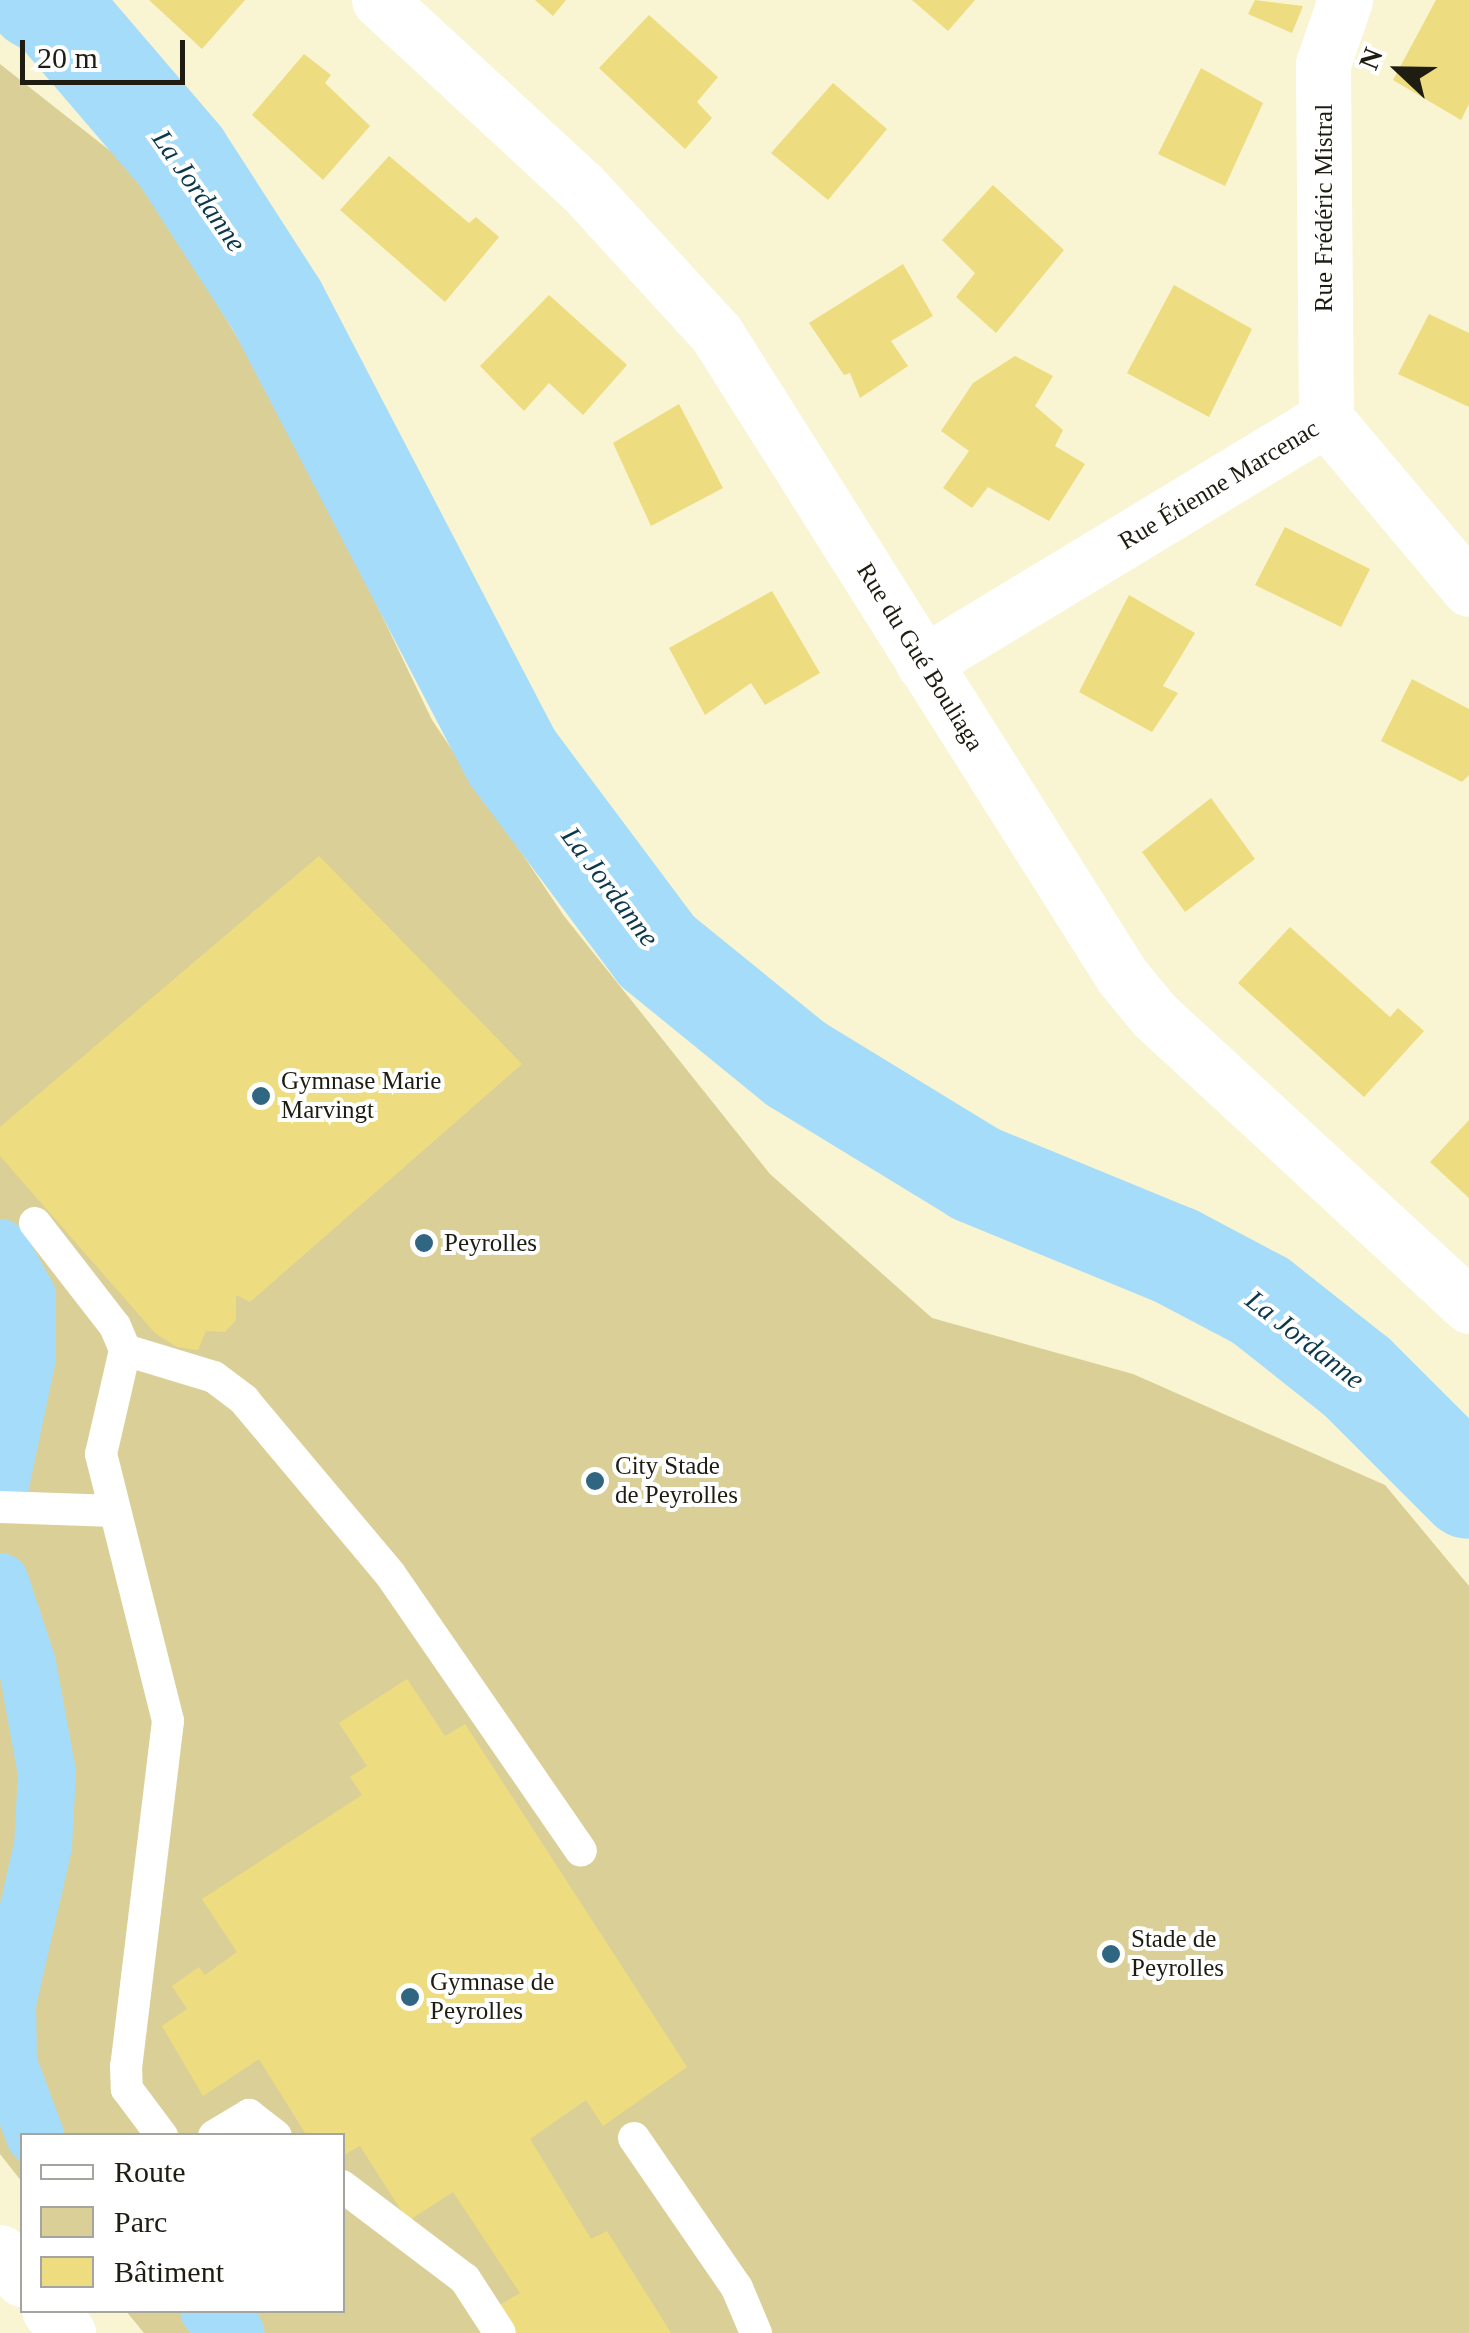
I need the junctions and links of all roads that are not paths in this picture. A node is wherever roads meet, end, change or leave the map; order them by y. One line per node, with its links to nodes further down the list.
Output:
1 (379, 0): 5 (street, Rue du Gué Bouliaga)
2 (1344, 0): 3 (street, Rue Frédéric Mistral)
3 (1326, 419): 4 (street, Rue Étienne Marcenac); 5 (street, Rue Étienne Marcenac)
4 (1469, 589)
5 (924, 663): 7 (street, Rue du Gué Bouliaga)
6 (35, 1223): 8 (lane)
7 (1469, 1306)
8 (125, 1350): 10 (lane); 11 (lane)
9 (14, 1509): 10 (lane)
10 (115, 1511): 12 (lane)
11 (581, 1851)
12 (160, 2133)
13 (219, 2133): 14 (lane)
14 (272, 2133)
15 (634, 2138): 22 (lane)
16 (345, 2188): 21 (lane)
17 (0, 2252): 18 (street)
18 (20, 2277)
19 (51, 2313): 20 (street)
20 (68, 2333)
21 (500, 2333)
22 (756, 2333)

